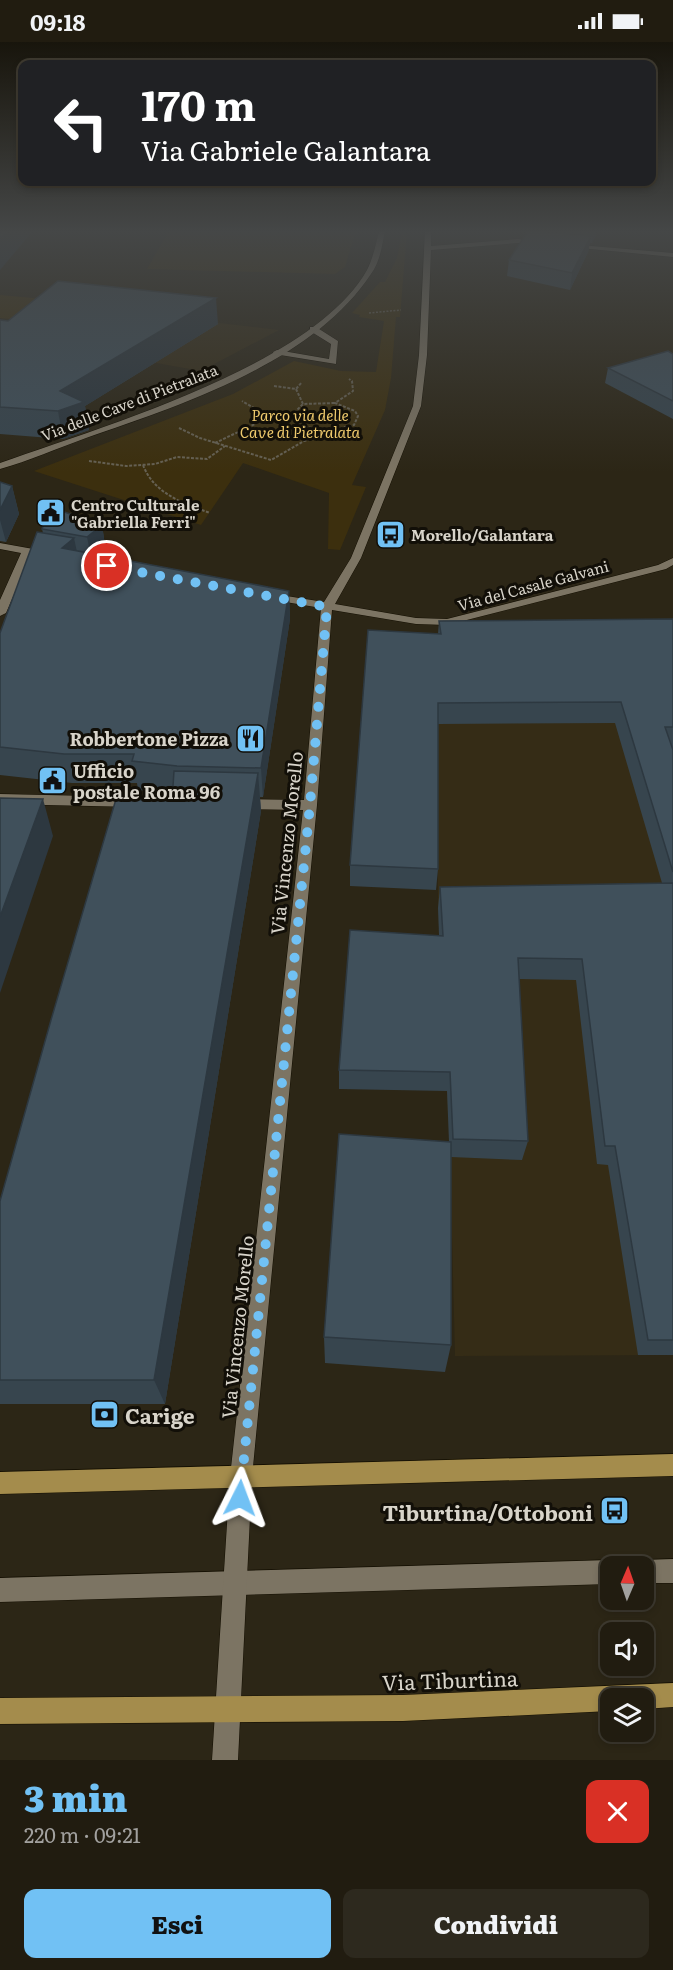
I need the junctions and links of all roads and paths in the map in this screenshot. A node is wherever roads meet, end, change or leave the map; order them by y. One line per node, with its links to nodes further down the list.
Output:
1 (334, 311): 5 (street, Via delle Cave di Pietralata)
2 (392, 311): 4 (path)
3 (424, 311): 29 (street, Via Vincenzo Morello)
4 (360, 315)
5 (313, 329): 6 (street, Via delle Cave di Pietralata); 6 (street)
6 (278, 352): 15 (street, Via delle Cave di Pietralata)
7 (344, 377): 12 (path)
8 (306, 379): 10 (path)
9 (266, 386): 10 (path)
10 (296, 389): 13 (path)
11 (241, 398): 14 (path)
12 (335, 403): 13 (path); 17 (path)
13 (303, 404): 16 (path)
14 (259, 411): 16 (path); 18 (path)
15 (146, 412): 18 (path); 19 (street, Via delle Cave di Pietralata)
16 (293, 414): 17 (path)
17 (330, 431): 20 (path)
18 (215, 443): 20 (path)
19 (52, 446): 21 (path); 22 (street, Via delle Cave di Pietralata)
20 (225, 446): 21 (path)
21 (143, 465): 23 (path)
22 (0, 466)
23 (210, 513)
24 (0, 546): 25 (street)
25 (27, 550): 26 (street); 30 (street)
26 (60, 557)
27 (673, 561): 29 (street, Via del Casale Galvani)
28 (260, 594): 29 (street, Via del Casale Galvani)
29 (327, 607): 34 (street, Via Vincenzo Morello)
30 (0, 614)
31 (0, 800): 32 (street)
32 (153, 802)
33 (223, 804): 34 (street)
34 (310, 805): 36 (street, Via Vincenzo Morello)
35 (673, 1465): 36 (main road)
36 (241, 1477): 37 (main road); 41 (street)
37 (0, 1483)
38 (673, 1571): 40 (street)
39 (600, 1572): 41 (street)
40 (654, 1572)
41 (234, 1583): 42 (street); 44 (street)
42 (0, 1590)
43 (673, 1695): 44 (main road, Via Tiburtina)
44 (228, 1709): 45 (main road, Via Tiburtina); 46 (street)
45 (0, 1711)
46 (225, 1760)

